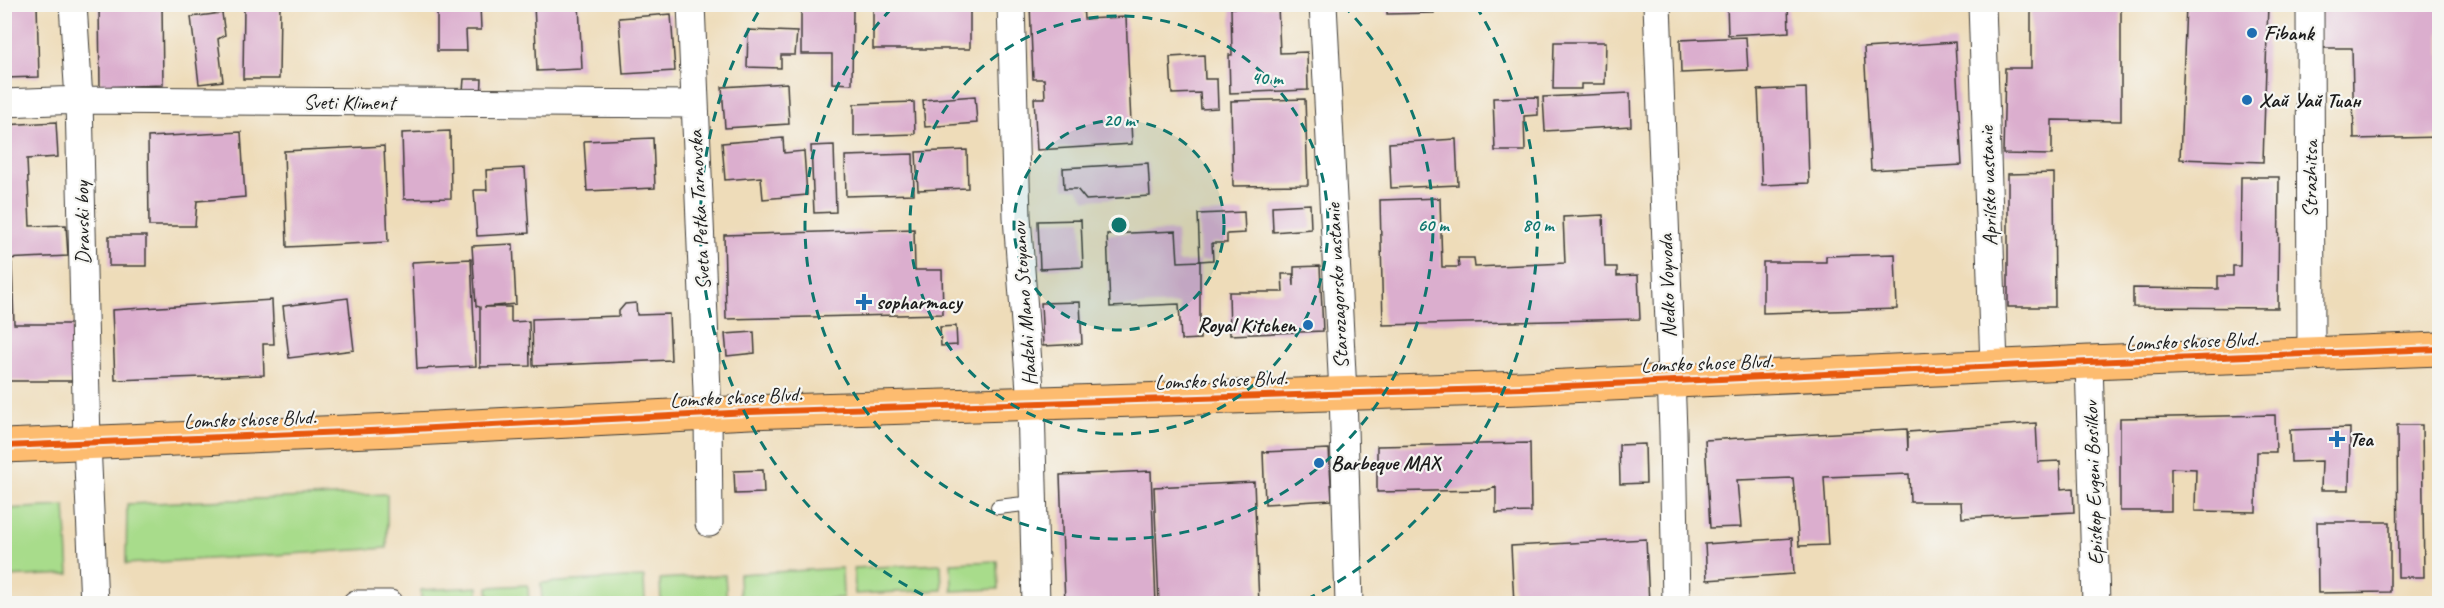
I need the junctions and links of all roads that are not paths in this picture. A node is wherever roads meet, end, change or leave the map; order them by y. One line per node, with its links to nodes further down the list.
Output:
1 (73, 4): 8 (street, Dravski boy)
2 (691, 4): 10 (street, Sveta Petka Tarnovska)
3 (1011, 4): 17 (street, Hadzhi Mano Stoyanov)
4 (1323, 4): 16 (street, Starozagorsko vastanie)
5 (1657, 4): 15 (street, Nedko Voyvoda)
6 (1982, 4): 14 (street, Aprilsko vastanie)
7 (2310, 4): 12 (street, Strazhitsa)
8 (79, 100): 9 (street, Sveti Kliment); 10 (street, Sveti Kliment); 19 (street, Dravski boy)
9 (4, 103)
10 (694, 104): 18 (street, Sveta Petka Tarnovska)
11 (2439, 349): 12 (main road, Lomsko shose Blvd.)
12 (2311, 353): 13 (main road, Lomsko shose Blvd.)
13 (2089, 362): 14 (main road, Lomsko shose Blvd.); 30 (street, Episkop Evgeni Bosilkov)
14 (1994, 367): 15 (main road, Lomsko shose Blvd.)
15 (1670, 381): 16 (main road, Lomsko shose Blvd.); 29 (street, Nedko Voyvoda)
16 (1343, 393): 17 (main road, Lomsko shose Blvd.); 28 (street, Starozagorsko vastanie)
17 (1030, 403): 18 (main road, Lomsko shose Blvd.); 21 (street, Hadzhi Mano Stoyanov)
18 (708, 415): 19 (main road, Lomsko shose Blvd.); 23 (street, Sveta Petka Tarnovska)
19 (87, 442): 20 (main road, Lomsko shose Blvd.); 24 (street, Dravski boy)
20 (4, 446)
21 (1033, 503): 22 (lane); 27 (street, Hadzhi Mano Stoyanov)
22 (998, 507)
23 (709, 523)
24 (94, 603)
25 (356, 603): 26 (street)
26 (390, 603)
27 (1036, 603)
28 (1348, 603)
29 (1676, 603)
30 (2096, 603)

